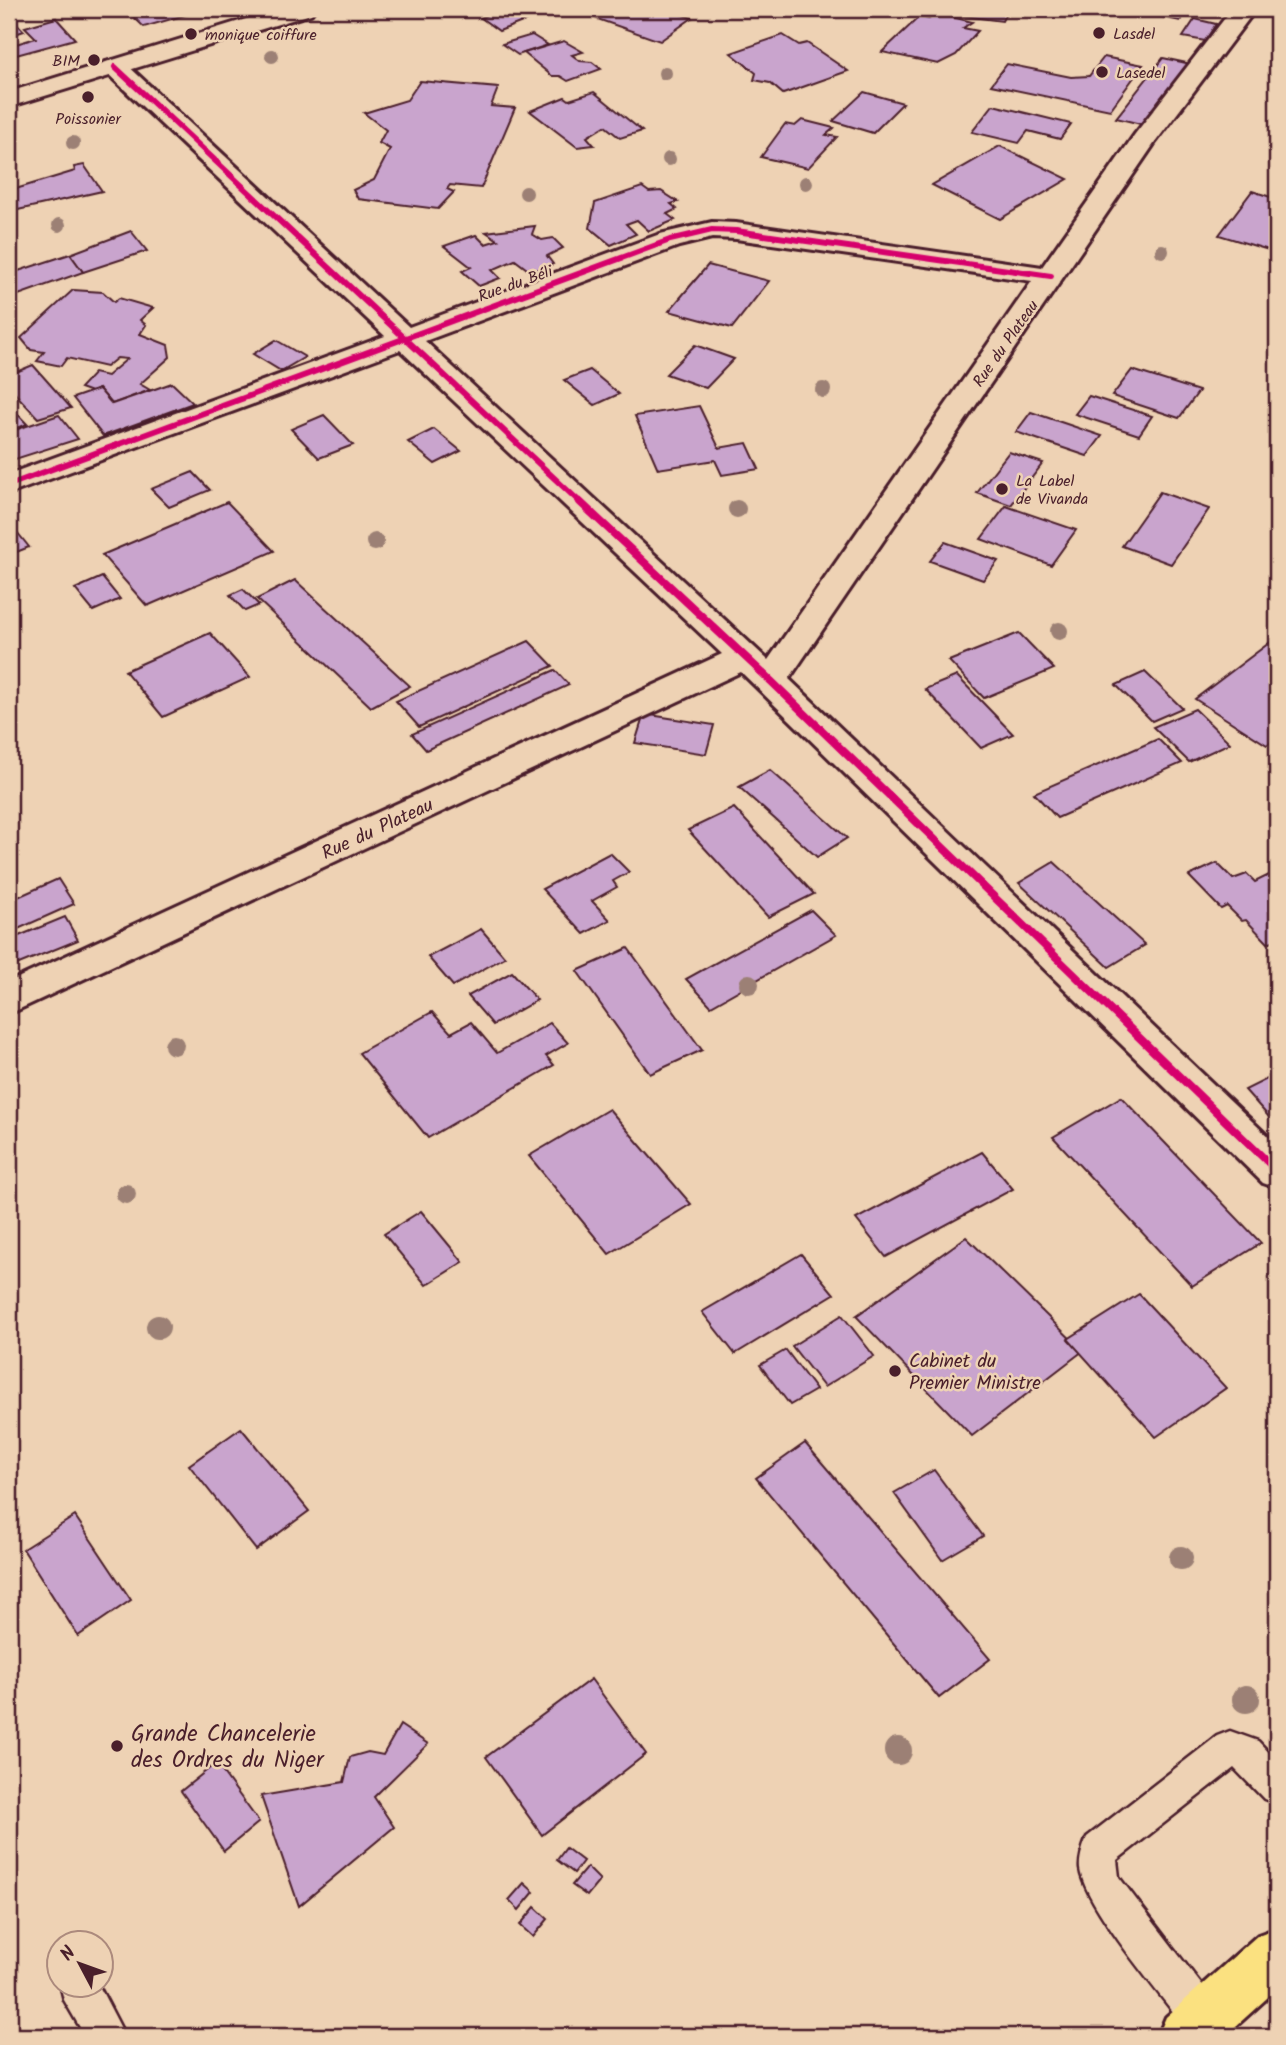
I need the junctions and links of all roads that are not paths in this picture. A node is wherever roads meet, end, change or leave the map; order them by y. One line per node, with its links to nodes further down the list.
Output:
1 (303, 9): 3 (street)
2 (1244, 9): 5 (street, Rue du Plateau)
3 (115, 67): 4 (street); 6 (street)
4 (9, 100)
5 (1051, 276): 6 (street, Rue du Béli); 9 (street, Rue du Plateau)
6 (405, 339): 7 (street, Rue du Béli); 8 (street)
7 (9, 485)
8 (745, 657): 9 (street); 10 (street, Rue du Plateau)
9 (771, 681): 11 (street)
10 (9, 999)
11 (1277, 1171)
12 (1277, 1786): 15 (lane)
13 (1277, 1954): 15 (main road)
14 (86, 2000): 16 (lane)
15 (1202, 2031)
16 (106, 2036)

